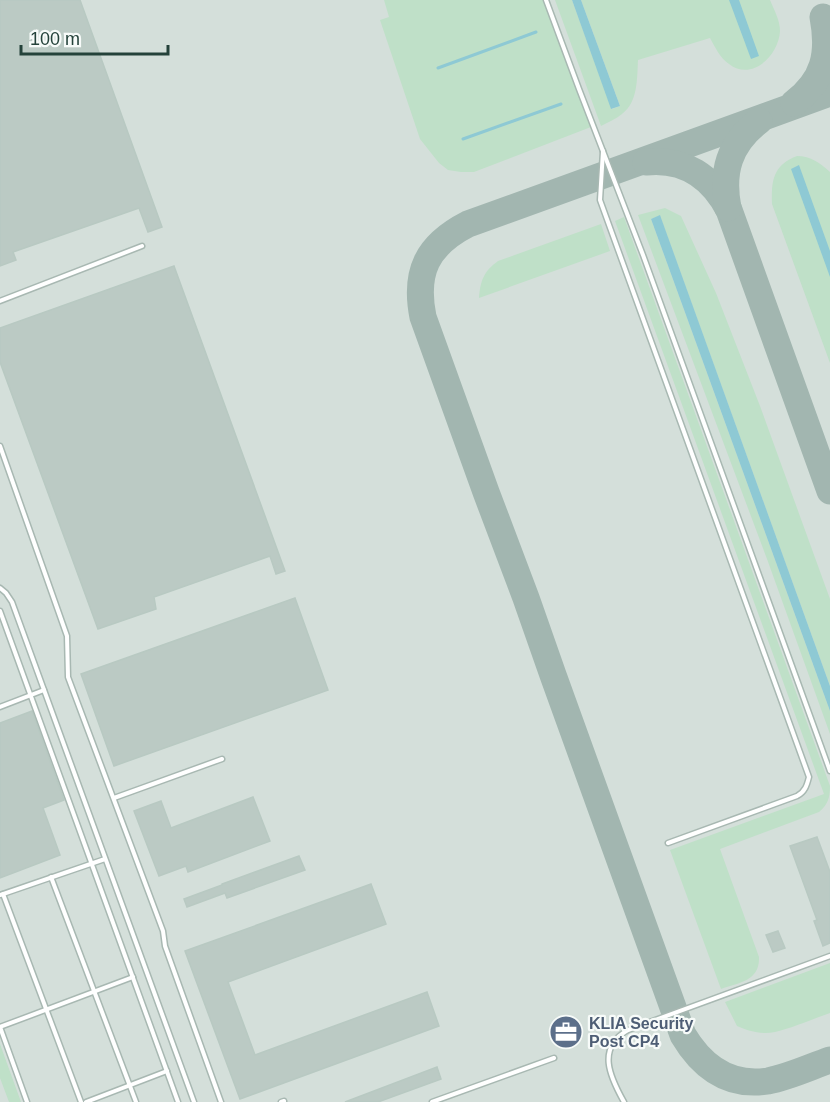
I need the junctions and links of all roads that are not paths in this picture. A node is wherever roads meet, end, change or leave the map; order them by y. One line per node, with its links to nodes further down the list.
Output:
1 (546, 0): 2 (lane)
2 (603, 151): 12 (lane); 14 (lane)
3 (142, 246): 4 (lane)
4 (0, 301)
5 (0, 446): 13 (lane)
6 (0, 588): 8 (lane)
7 (0, 611): 9 (lane)
8 (44, 690): 9 (lane); 15 (lane)
9 (31, 695): 10 (lane); 16 (lane)
10 (0, 707)
11 (222, 759): 13 (lane)
12 (830, 771)
13 (114, 798): 33 (lane)
14 (668, 843)
15 (105, 859): 16 (lane); 32 (lane)
16 (92, 863): 17 (lane); 20 (lane)
17 (51, 877): 18 (lane); 21 (lane)
18 (1, 894): 22 (lane)
19 (830, 956): 35 (lane)
20 (133, 976): 21 (lane); 25 (lane)
21 (94, 991): 22 (lane); 26 (lane)
22 (46, 1009): 23 (lane); 28 (lane)
23 (0, 1027): 27 (lane)
24 (554, 1058): 34 (lane)
25 (167, 1071): 26 (lane); 31 (lane)
26 (130, 1085): 29 (lane); 30 (lane)
27 (27, 1102)
28 (81, 1102)
29 (86, 1102)
30 (136, 1102)
31 (178, 1102)
32 (194, 1102)
33 (221, 1102)
34 (432, 1102)
35 (624, 1102)

